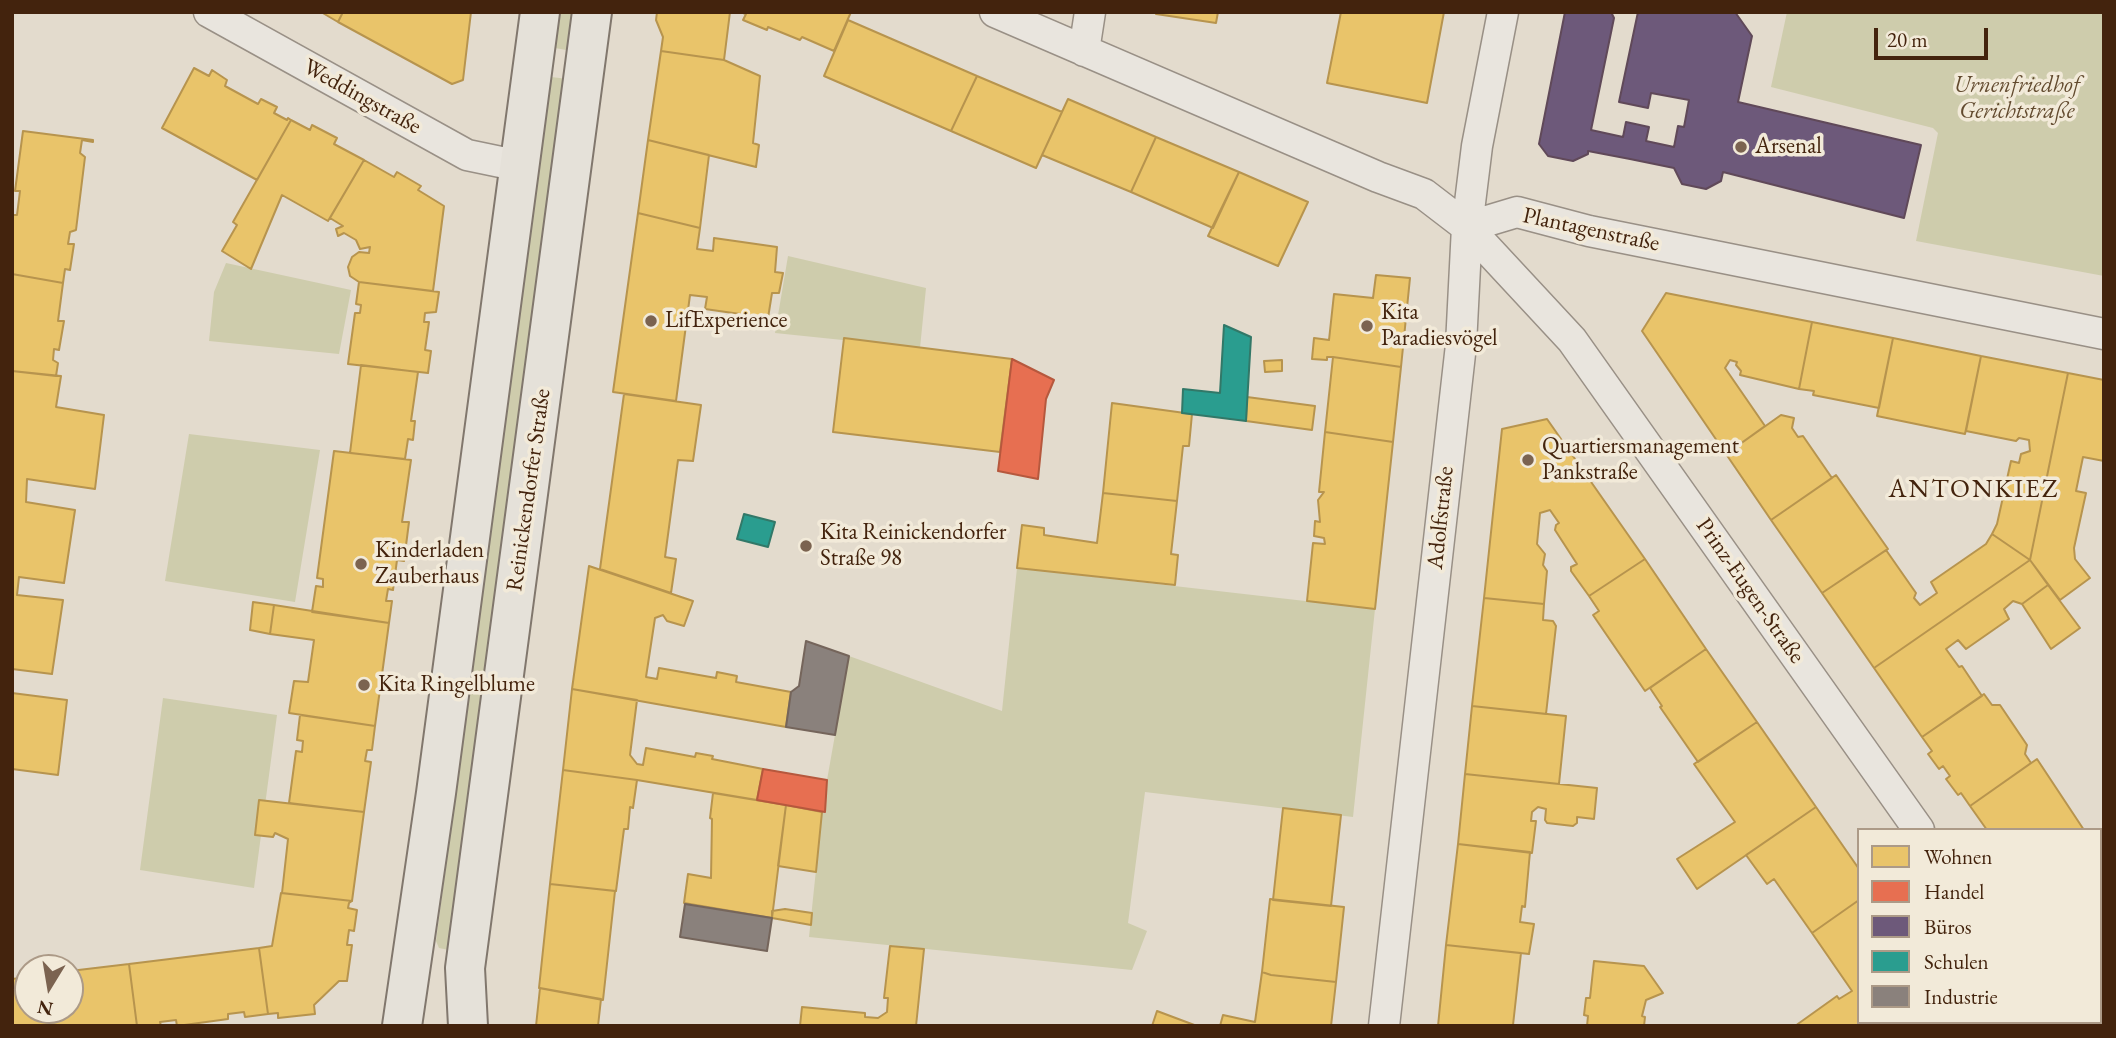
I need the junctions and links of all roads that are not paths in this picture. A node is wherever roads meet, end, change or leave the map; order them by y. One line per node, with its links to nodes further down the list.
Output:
1 (209, 12): 8 (street, Weddingstraße)
2 (540, 12): 8 (main road)
3 (592, 12): 13 (main road, Reinickendorfer Straße)
4 (995, 12): 7 (street)
5 (1090, 12): 7 (street)
6 (1503, 12): 9 (street, Adolfstraße)
7 (1084, 51): 9 (street)
8 (520, 166): 12 (main road)
9 (1467, 228): 10 (street, Plantagenstraße); 11 (street, Prinz-Eugen-Straße); 16 (street, Adolfstraße)
10 (2104, 334)
11 (1918, 828)
12 (412, 960): 13 (main road); 14 (main road)
13 (465, 968): 15 (main road, Reinickendorfer Straße)
14 (402, 1026)
15 (468, 1026)
16 (1384, 1026)

